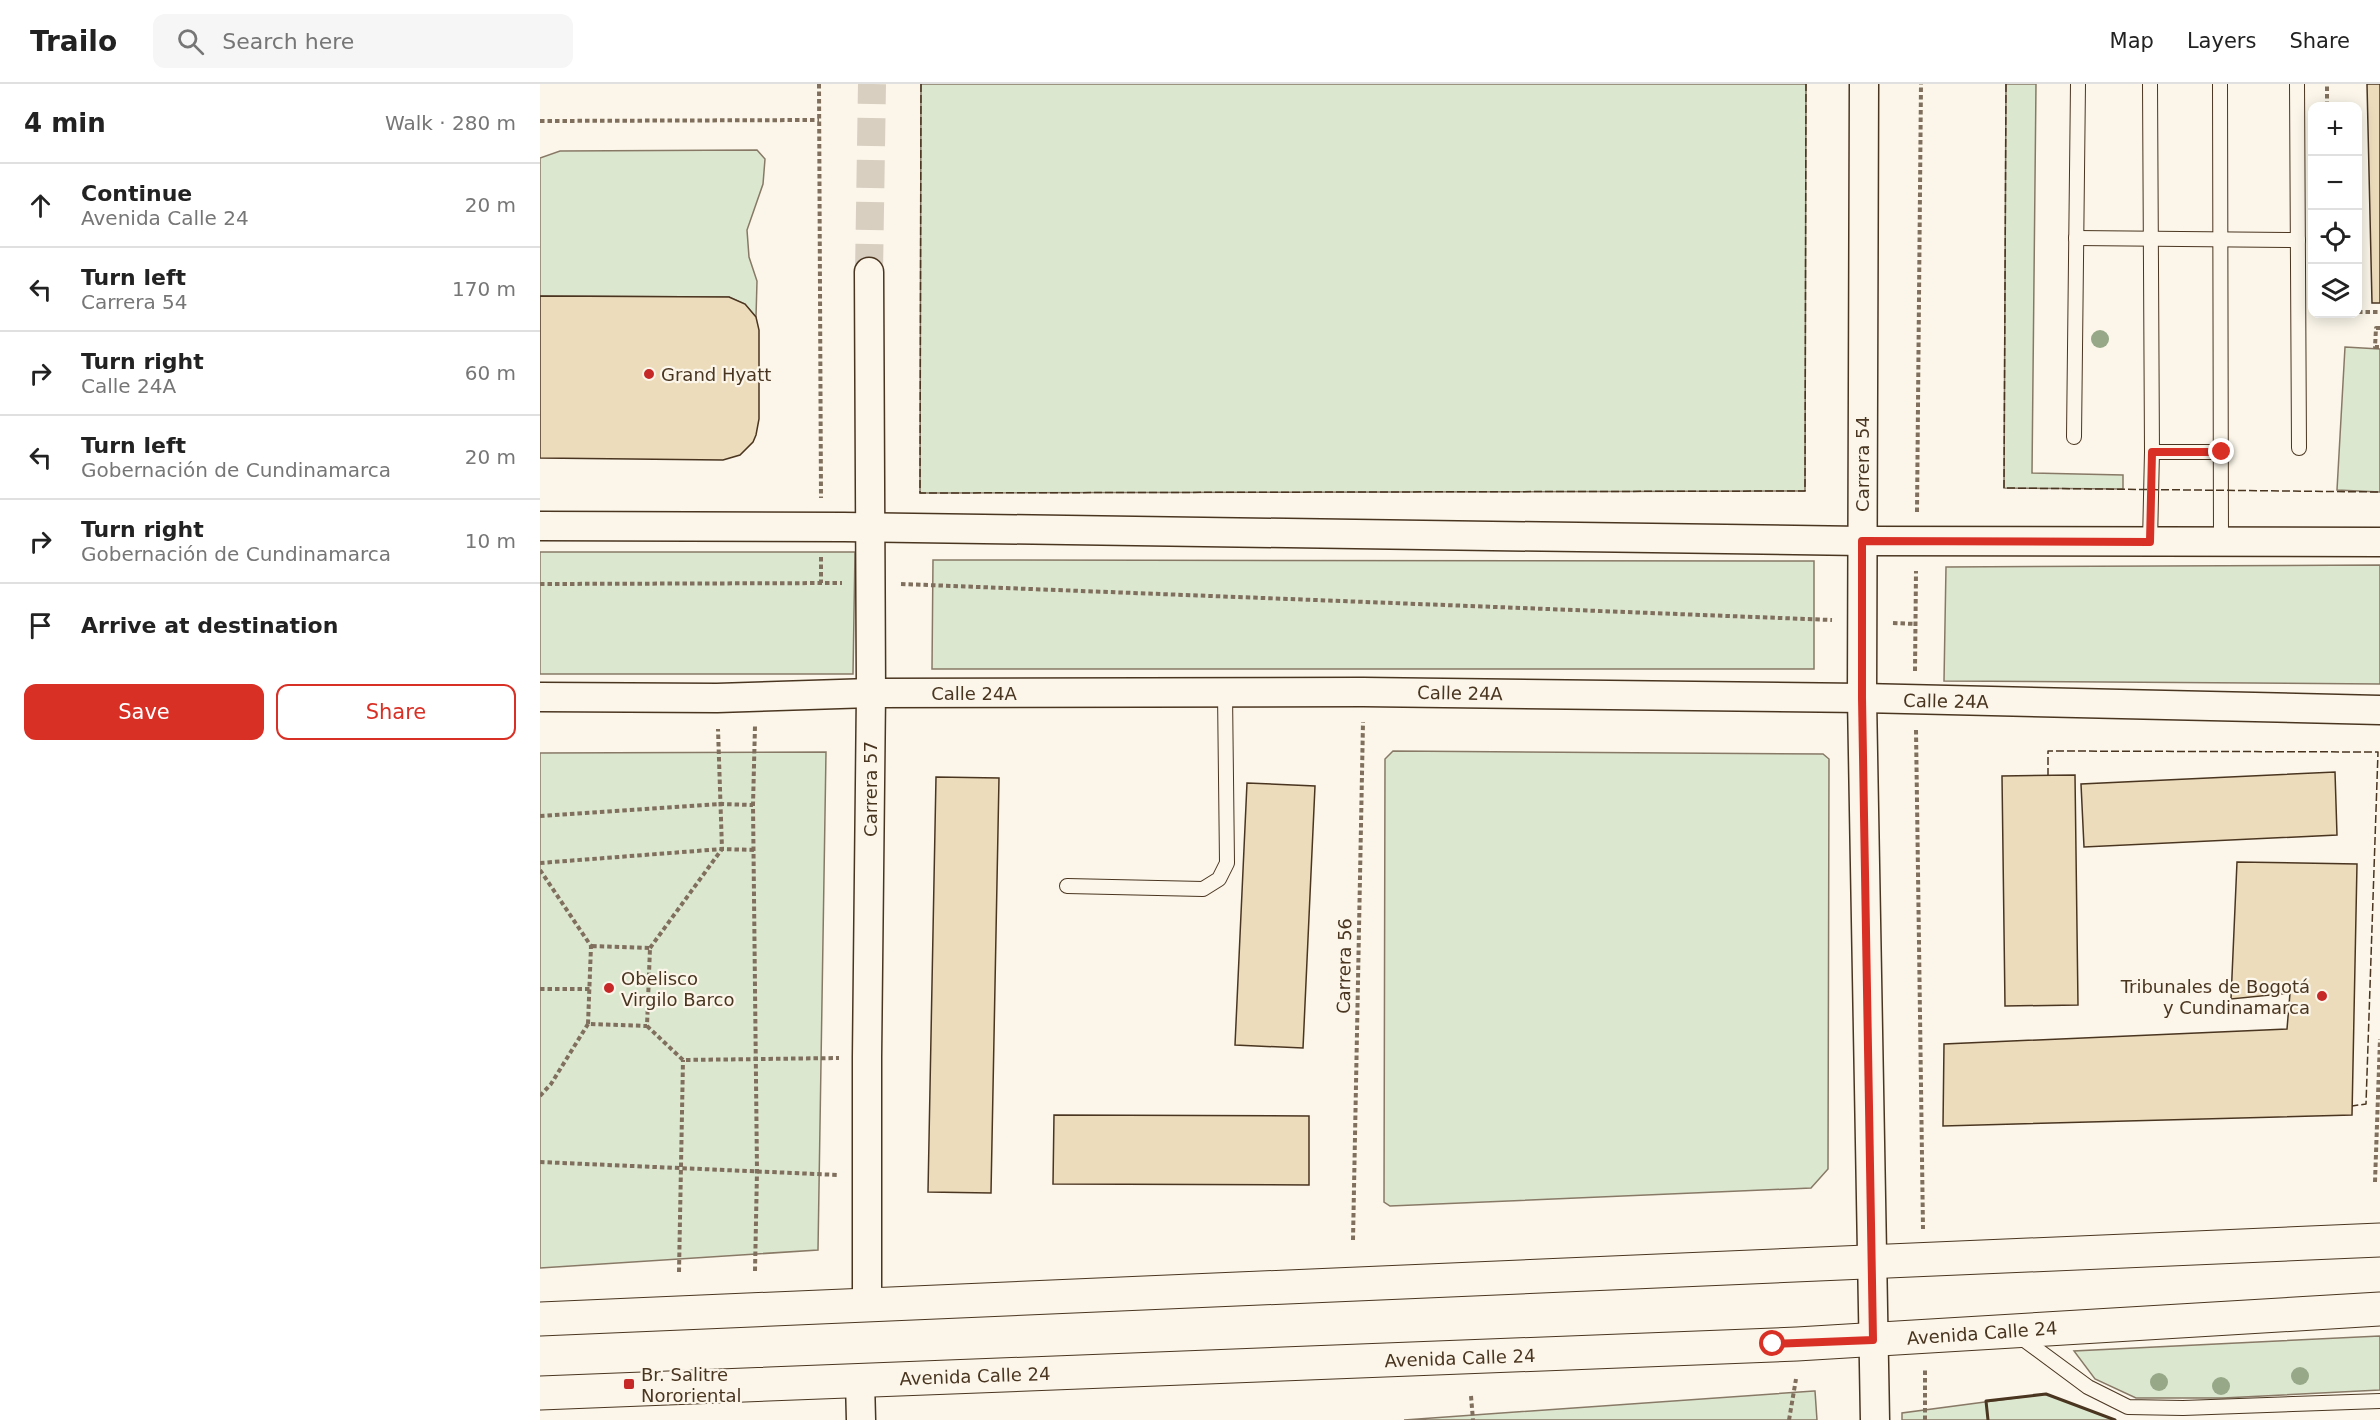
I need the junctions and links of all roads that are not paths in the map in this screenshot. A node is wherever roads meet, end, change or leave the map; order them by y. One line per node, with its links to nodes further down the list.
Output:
1 (1864, 84): 17 (street, Carrera 54)
2 (2078, 84): 6 (lane)
3 (2150, 84): 7 (lane)
4 (2220, 84): 8 (lane)
5 (2297, 84): 9 (lane)
6 (2076, 238): 7 (lane); 11 (lane)
7 (2151, 239): 8 (lane); 13 (lane)
8 (2221, 240): 9 (lane); 14 (lane)
9 (2298, 240): 12 (lane)
10 (869, 272): 16 (street, Carrera 57)
11 (2074, 437)
12 (2299, 448)
13 (2152, 452): 14 (lane); 18 (lane)
14 (2222, 452): 19 (lane)
15 (540, 526): 16 (street)
16 (870, 527): 17 (street); 21 (street, Carrera 57)
17 (1862, 541): 18 (street); 24 (street, Carrera 54)
18 (2150, 542): 19 (street)
19 (2221, 542): 20 (street)
20 (2380, 542)
21 (871, 693): 22 (street, Calle 24A); 23 (street, Calle 24A); 29 (street, Carrera 57)
22 (1225, 693): 24 (street, Calle 24A); 26 (lane)
23 (540, 697)
24 (1862, 698): 25 (street, Calle 24A); 28 (street, Carrera 54)
25 (2380, 710)
26 (1067, 886)
27 (2380, 1240): 28 (main road)
28 (1872, 1262): 29 (main road); 33 (street, Carrera 54)
29 (867, 1305): 31 (main road)
30 (2380, 1309): 32 (main road, Avenida Calle 24)
31 (540, 1319)
32 (2012, 1331): 33 (main road, Avenida Calle 24); 36 (lane)
33 (1873, 1340): 34 (main road, Avenida Calle 24); 38 (street, Carrera 54)
34 (860, 1381): 35 (main road, Avenida Calle 24); 37 (street)
35 (540, 1393)
36 (2380, 1401)
37 (861, 1420)
38 (1875, 1420)

